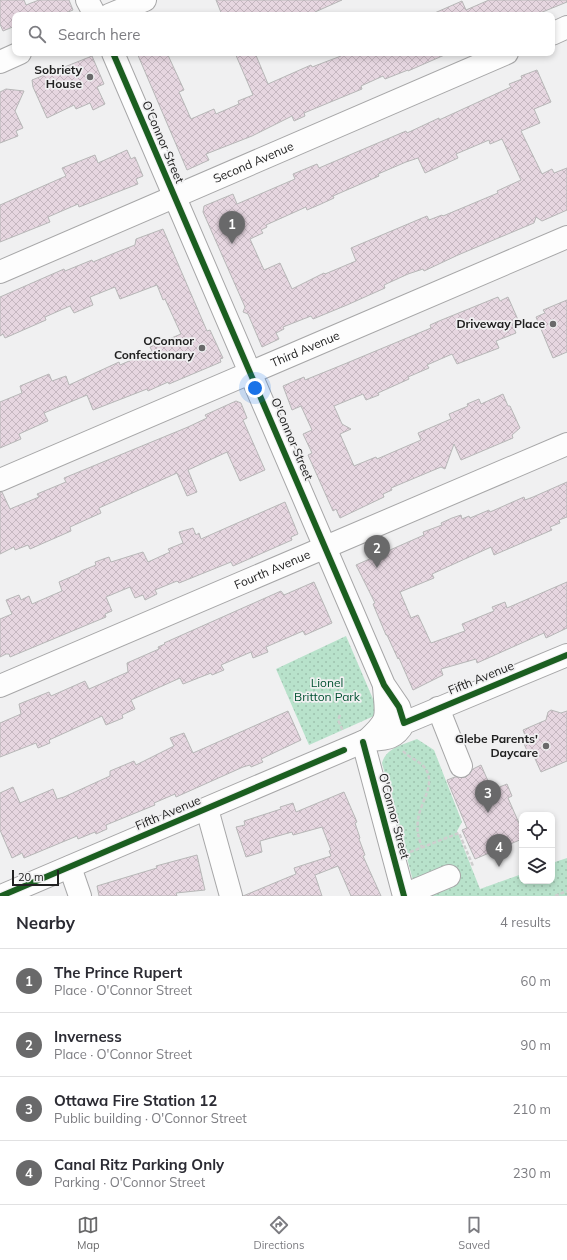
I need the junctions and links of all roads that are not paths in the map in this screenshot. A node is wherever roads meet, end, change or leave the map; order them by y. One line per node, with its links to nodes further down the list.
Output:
1 (87, 0): 3 (street)
2 (145, 0): 4 (street)
3 (93, 12)
4 (116, 12)
5 (567, 27): 6 (street)
6 (555, 33)
7 (13, 56): 10 (street)
8 (114, 56): 11 (street, O'Connor Street)
9 (500, 56): 11 (street, Second Avenue)
10 (0, 62)
11 (175, 196): 13 (street, Second Avenue); 14 (street, O'Connor Street)
12 (567, 237): 14 (street, Third Avenue)
13 (0, 272)
14 (251, 372): 16 (street, Third Avenue); 17 (street, O'Connor Street)
15 (567, 444): 17 (street, Fourth Avenue)
16 (0, 480)
17 (326, 547): 19 (street, O'Connor Street); 20 (street, Fourth Avenue)
18 (567, 655): 21 (street, Fifth Avenue)
19 (384, 685): 22 (street, O'Connor Street); 23 (street, O'Connor Street)
20 (0, 686)
21 (438, 708): 22 (street, Fifth Avenue); 24 (street)
22 (400, 729): 23 (street, Fifth Avenue)
23 (358, 738): 25 (street, Fifth Avenue); 31 (street, O'Connor Street)
24 (461, 766)
25 (207, 809): 26 (street, Fifth Avenue); 30 (street)
26 (70, 867): 28 (street, Fifth Avenue); 29 (street)
27 (449, 876): 31 (street)
28 (1, 896)
29 (80, 896)
30 (231, 896)
31 (404, 896)

